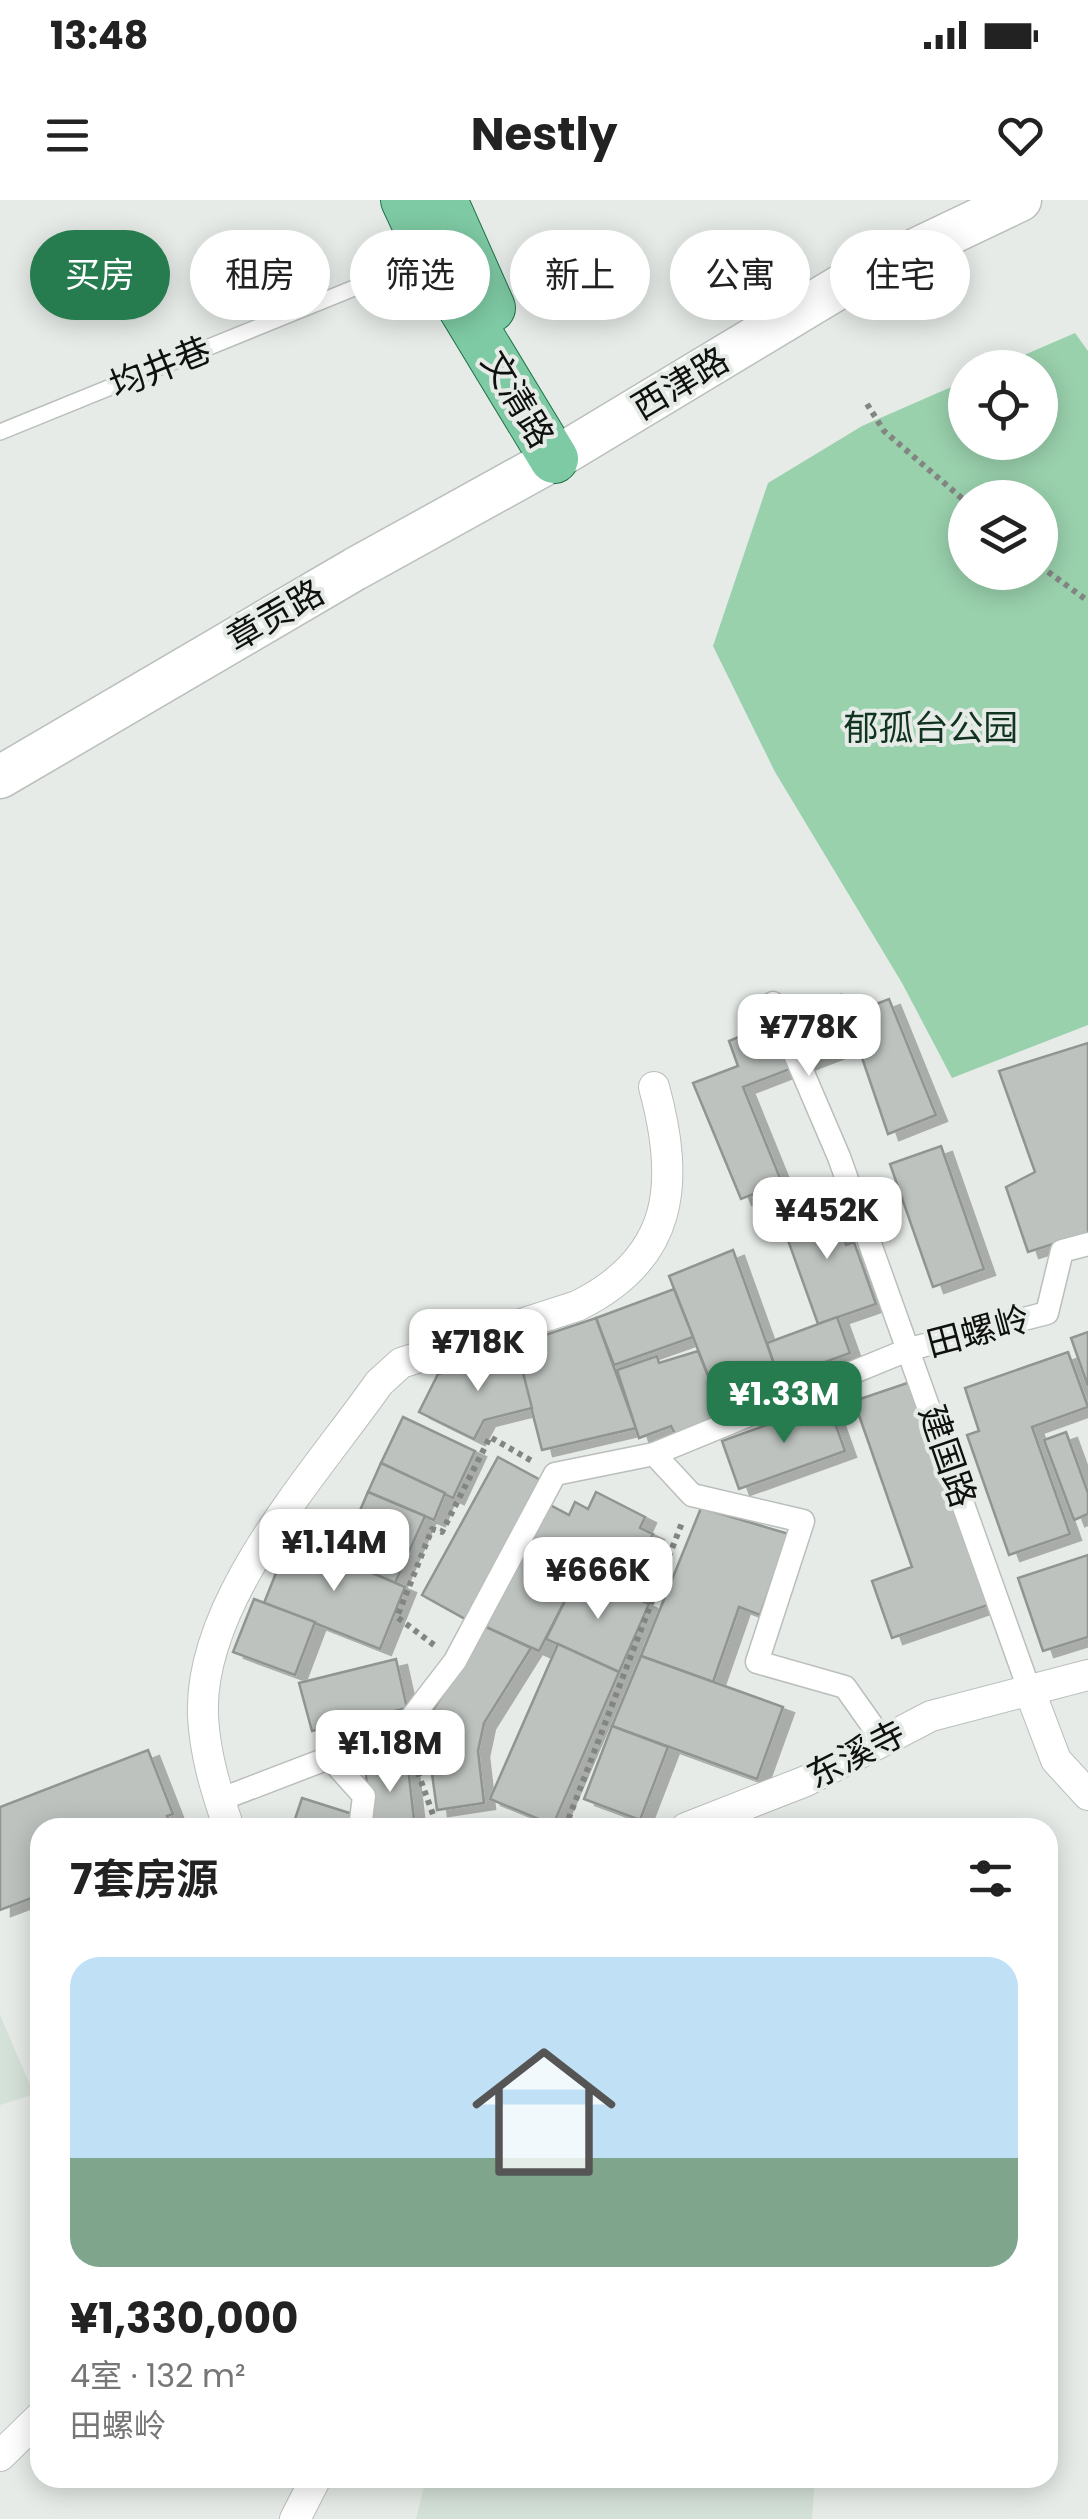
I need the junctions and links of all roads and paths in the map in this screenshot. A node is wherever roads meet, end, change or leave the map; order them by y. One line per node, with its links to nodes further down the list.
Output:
1 (404, 200): 4 (main road, 文清路)
2 (442, 200): 9 (main road, 文清路)
3 (1020, 200): 9 (main road, 西津路)
4 (419, 230)
5 (350, 289): 8 (lane, 均井巷)
6 (470, 320): 9 (main road, 文清路)
7 (867, 404): 10 (path)
8 (0, 432)
9 (554, 459): 13 (main road, 章贡路)
10 (948, 486)
11 (1058, 579): 12 (path)
12 (1088, 601)
13 (0, 778)
14 (773, 1003): 17 (street, 建国路)
15 (654, 1086): 28 (street)
16 (1088, 1244): 17 (street, 田螺岭)
17 (910, 1349): 18 (street, 田螺岭); 23 (street, 建国路)
18 (654, 1454): 19 (street, 田螺岭); 20 (street)
19 (555, 1474): 21 (street); 21 (path)
20 (692, 1495): 25 (street); 31 (path)
21 (455, 1660): 24 (street)
22 (1088, 1675): 23 (street, 东溪寺)
23 (1029, 1688): 25 (street, 东溪寺); 27 (street)
24 (402, 1730): 26 (street); 30 (path)
25 (884, 1742): 32 (street, 东溪寺)
26 (330, 1758): 28 (street); 29 (street)
27 (1088, 1795)
28 (224, 1814)
29 (361, 1818)
30 (434, 1818)
31 (569, 1818)
32 (712, 1818)
33 (30, 2427): 34 (street)
34 (0, 2456)
35 (311, 2488): 36 (street)
36 (294, 2519)

